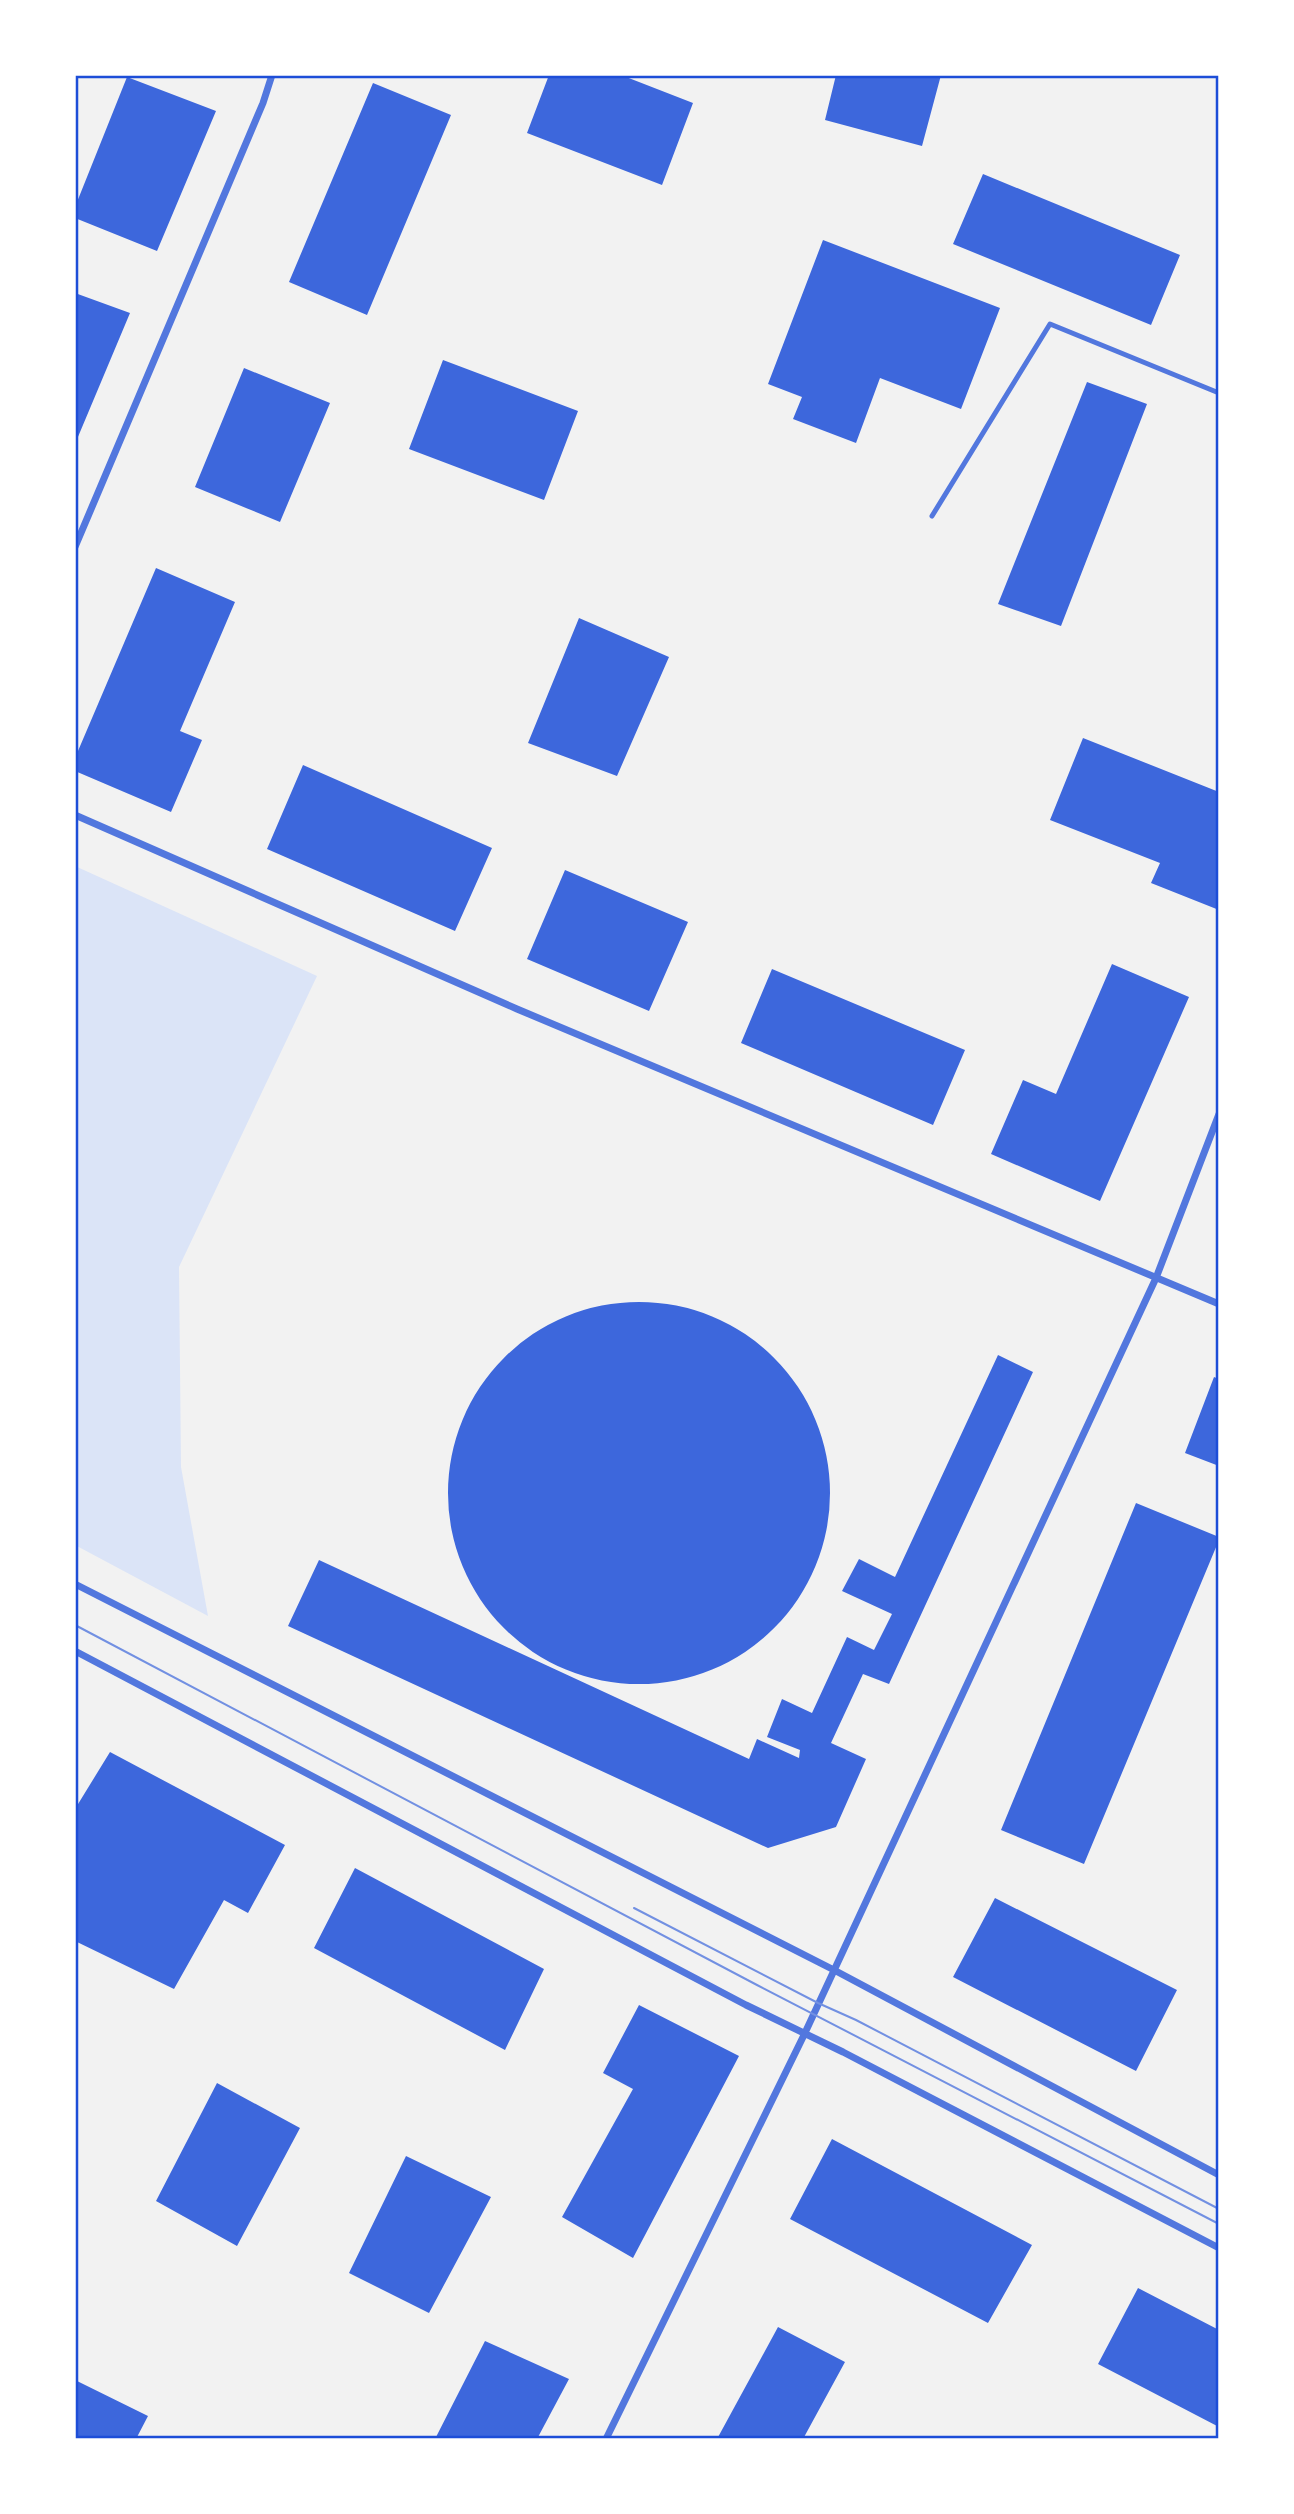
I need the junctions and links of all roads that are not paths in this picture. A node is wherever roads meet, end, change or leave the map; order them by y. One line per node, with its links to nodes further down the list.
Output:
1 (272, 75): 4 (street)
2 (1219, 393): 3 (lane)
3 (932, 516)
4 (75, 547)
5 (75, 815): 7 (street)
6 (1219, 1114): 7 (street)
7 (1156, 1278): 8 (street); 11 (street)
8 (1219, 1304)
9 (75, 1584): 11 (street)
10 (75, 1651): 12 (street)
11 (834, 1970): 12 (street); 13 (street)
12 (804, 2035): 14 (street); 15 (street)
13 (1219, 2175)
14 (1219, 2248)
15 (606, 2439)

